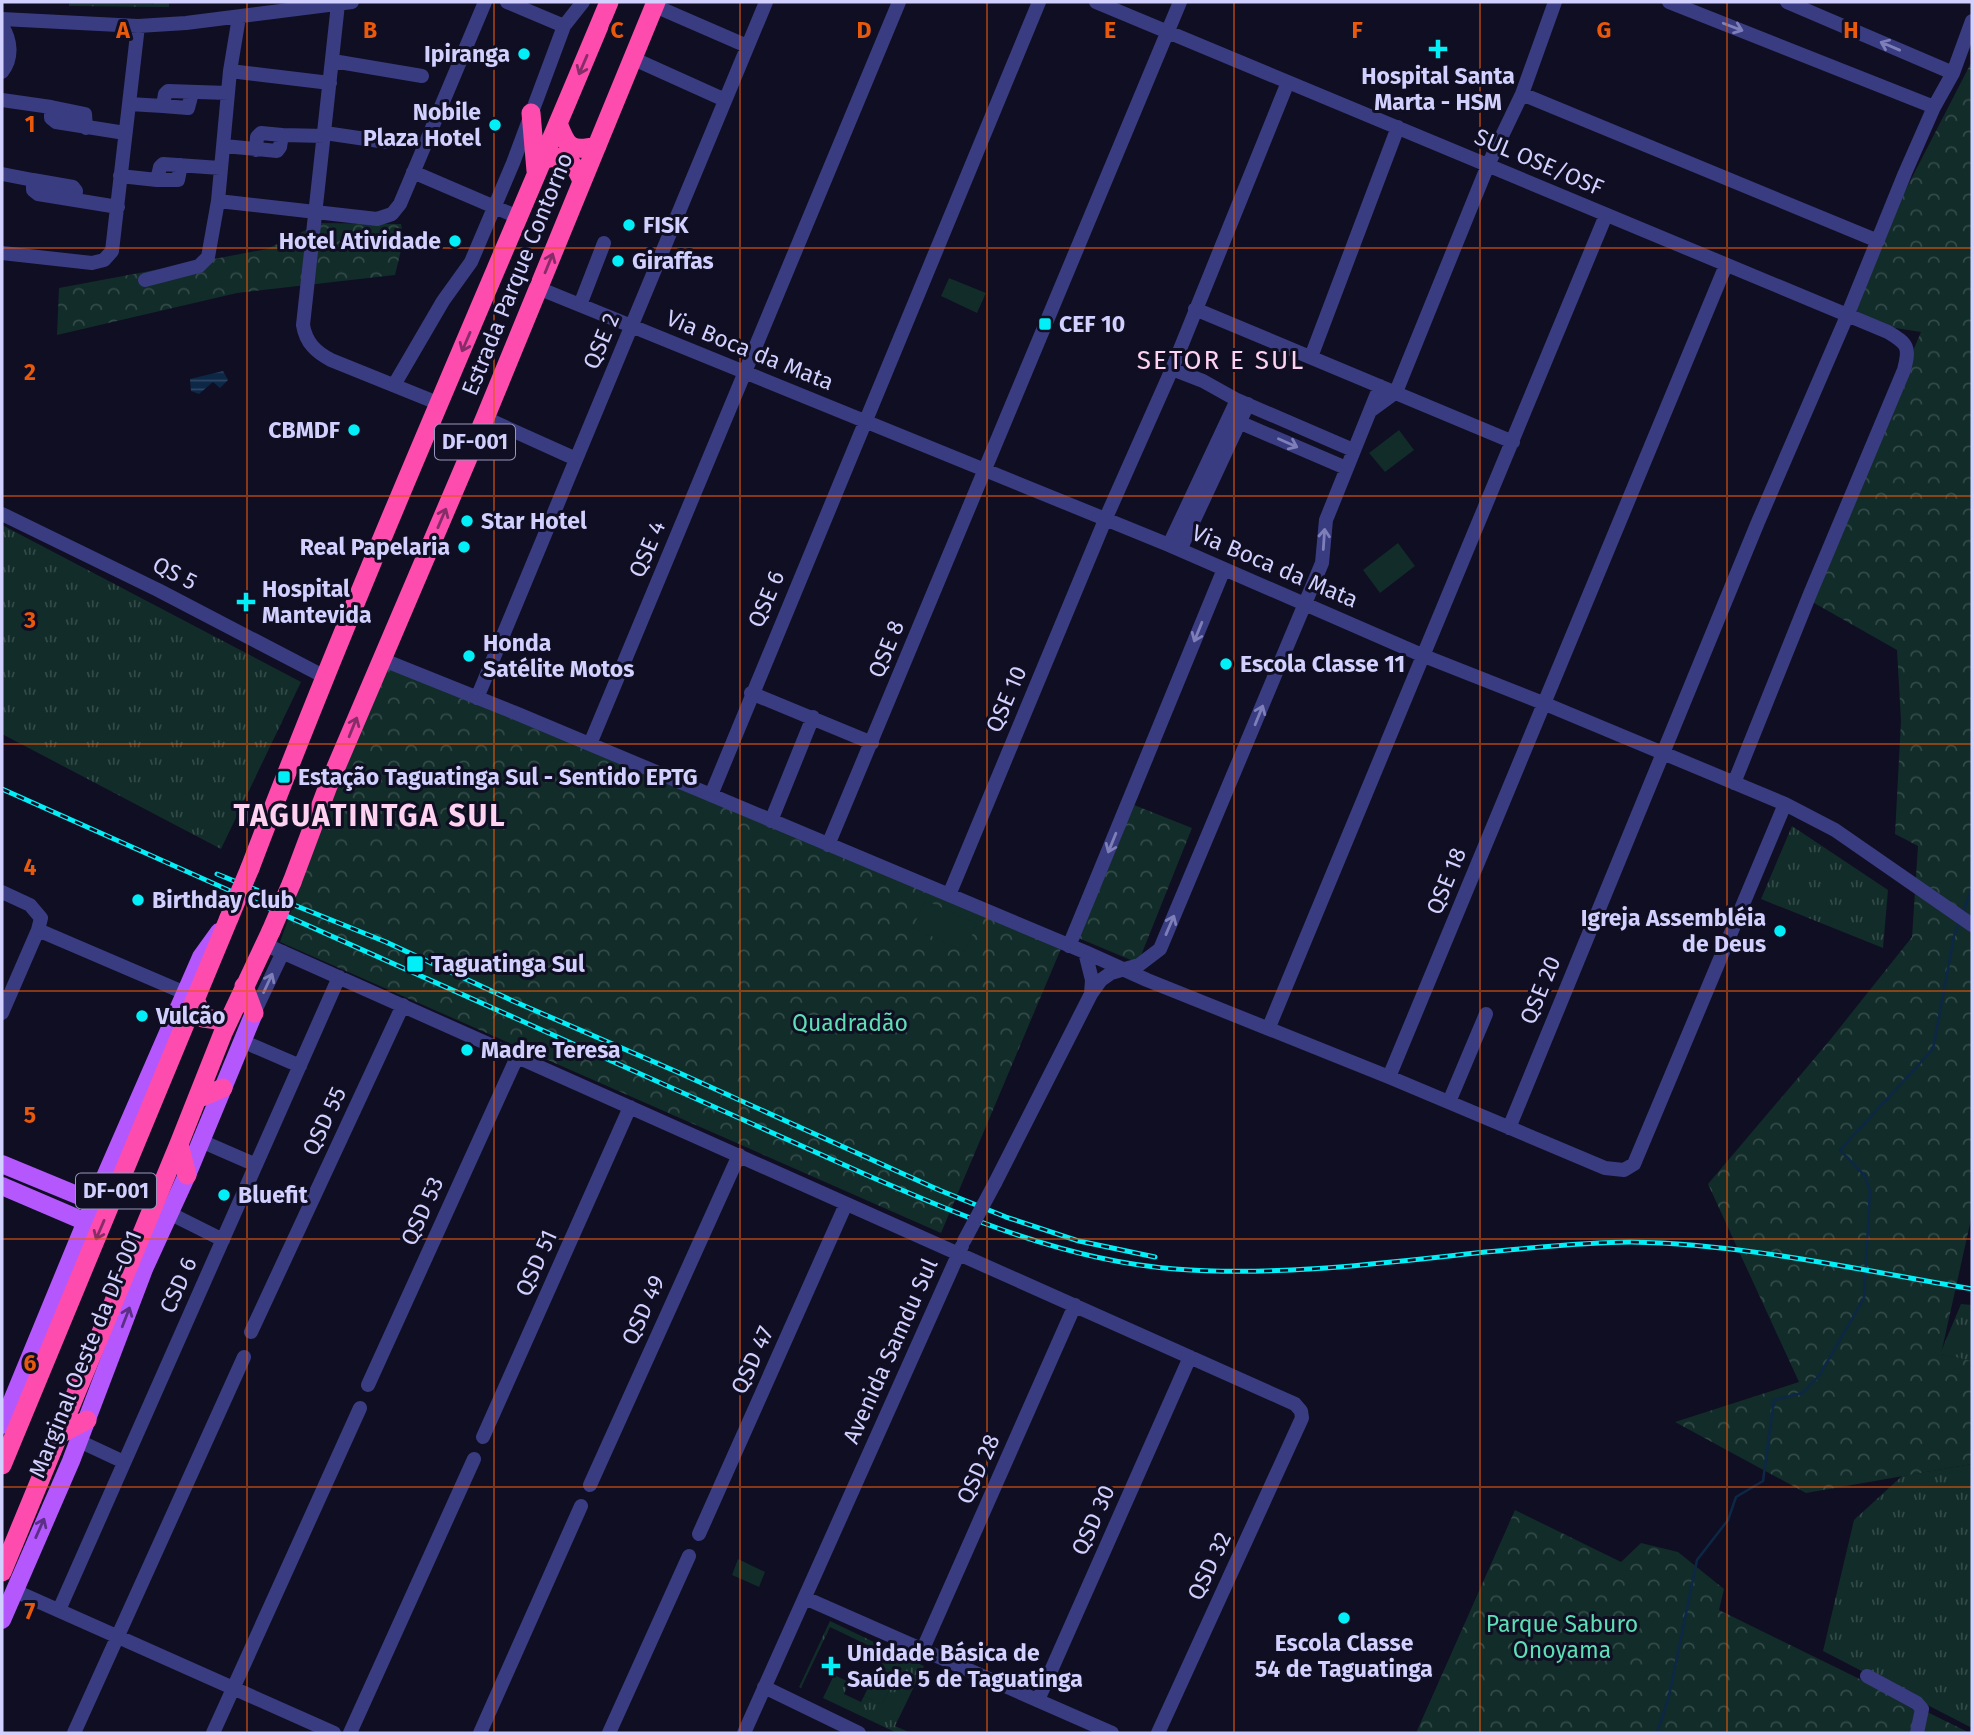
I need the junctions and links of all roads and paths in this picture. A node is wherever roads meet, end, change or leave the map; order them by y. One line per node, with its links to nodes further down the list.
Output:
1 (485, 2): 50 (street)
2 (508, 2): 20 (street)
3 (583, 2): 20 (street)
4 (609, 2): 40 (highway, Estrada Parque Contorno / DF-001, one-way to 40)
5 (766, 2): 23 (street, QSE 2)
6 (899, 2): 72 (street, QSE 4)
7 (1039, 2): 81 (street, QSE 6)
8 (1096, 2): 22 (street, SUL OSE/OSF)
9 (1180, 2): 22 (street, QSE 8)
10 (1555, 2): 34 (street)
11 (1787, 2): 28 (street, one-way to 11)
12 (345, 3): 15 (street); 25 (street)
13 (656, 4): 23 (street); 24 (highway, Estrada Parque Contorno / DF-001)
14 (1677, 4): 38 (street, one-way to 38)
15 (239, 17): 19 (street); 27 (street)
16 (2, 19): 17 (street)
17 (23, 20): 19 (street); 21 (street)
18 (1972, 21): 28 (street, QSE 20)
19 (138, 26): 37 (street)
20 (564, 26): 39 (street)
21 (4, 30): 26 (street)
22 (1168, 32): 30 (street, SUL OSE/OSF); 86 (street, QSE 8)
23 (747, 46): 36 (street, QSE 2)
24 (634, 59): 36 (street); 46 (highway, Estrada Parque Contorno / DF-001)
25 (333, 61): 29 (street); 31 (street)
26 (4, 70): 32 (street)
27 (230, 71): 31 (street); 33 (street)
28 (1953, 74): 38 (street, QSE 20)
29 (422, 76)
30 (1288, 82): 41 (street, SUL OSE/OSF); 67 (street, QSE 10)
31 (330, 83): 43 (street)
32 (2, 88)
33 (228, 93): 37 (street); 45 (street)
34 (1522, 94): 47 (street); 60 (street)
35 (2, 100): 42 (street)
36 (725, 100): 69 (street, QSE 2)
37 (129, 104): 42 (street)
38 (1934, 107): 60 (street, QSE 20)
39 (531, 113): 49 (highway); 55 (street)
40 (558, 123): 46 (highway); 49 (highway, Estrada Parque Contorno / DF-001)
41 (1398, 127): 47 (street, SUL OSE/OSF); 70 (street)
42 (125, 133): 52 (street)
43 (325, 134): 44 (street); 45 (street); 57 (street)
44 (386, 142)
45 (224, 146): 48 (street)
46 (597, 146): 53 (highway, Estrada Parque Contorno / DF-001)
47 (1488, 165): 58 (street, SUL OSE/OSF); 75 (street)
48 (220, 168): 52 (street); 54 (street)
49 (539, 168): 53 (highway); 59 (highway, Estrada Parque Contorno / DF-001)
50 (413, 172): 55 (street); 57 (street)
51 (2, 174): 56 (street)
52 (120, 176): 56 (street)
53 (582, 181): 65 (highway, Estrada Parque Contorno / DF-001, one-way to 53)
54 (218, 201): 57 (street); 64 (street)
55 (495, 206): 59 (street); 73 (street)
56 (118, 207): 62 (street)
57 (315, 211): 73 (street)
58 (1606, 215): 63 (street, SUL OSE/OSF); 82 (street)
59 (518, 217): 77 (highway, Estrada Parque Contorno / DF-001, one-way to 77)
60 (1878, 241): 68 (street, QSE 20)
61 (604, 243): 66 (street)
62 (2, 253)
63 (1726, 265): 68 (street, SUL OSE/OSF); 97 (street, QSE 18)
64 (145, 280)
65 (538, 288): 66 (street, Via Boca da Mata); 79 (highway, Estrada Parque Contorno / DF-001)
66 (580, 305): 69 (street, Via Boca da Mata)
67 (1195, 310): 70 (street); 71 (street, QSE 10)
68 (1847, 316): 101 (street, QSE 20); 102 (street, SUL OSE/OSF)
69 (632, 326): 72 (street, Via Boca da Mata); 84 (street, QSE 2)
70 (1311, 357): 74 (street)
71 (1172, 369): 76 (street); 88 (street, QSE 10)
72 (744, 371): 81 (street, Via Boca da Mata); 100 (street, QSE 4)
73 (394, 385): 77 (street)
74 (1380, 386): 75 (street); 78 (street)
75 (1396, 392): 78 (street); 82 (street)
76 (1243, 402): 80 (street); 83 (street)
77 (440, 404): 94 (highway, Estrada Parque Contorno / DF-001)
78 (1370, 411): 83 (street)
79 (485, 418): 84 (street); 93 (highway, Estrada Parque Contorno / DF-001, one-way to 79)
80 (1235, 420): 85 (street, one-way to 85); 89 (street)
81 (864, 421): 86 (street, Via Boca da Mata); 95 (street, QSE 6)
82 (1513, 442): 92 (street)
83 (1353, 450): 85 (street)
84 (576, 459): 96 (street, QSE 2)
85 (1346, 468): 91 (street, one-way to 85)
86 (985, 470): 88 (street, Via Boca da Mata); 99 (street, QSE 8)
87 (2, 514): 94 (street, QS 5)
88 (1105, 520): 89 (street, Via Boca da Mata); 108 (street, QSE 10)
89 (1174, 547): 90 (street, Via Boca da Mata)
90 (1224, 569): 91 (street, Via Boca da Mata); 112 (street, one-way to 112)
91 (1304, 604): 92 (street, Via Boca da Mata); 113 (street, one-way to 91)
92 (1424, 656): 97 (street, Via Boca da Mata); 126 (street)
93 (381, 659): 96 (street); 111 (highway, Estrada Parque Contorno / DF-001, one-way to 93, bridge)
94 (325, 677): 120 (highway, Estrada Parque Contorno / DF-001, bridge)
95 (751, 693): 98 (street); 103 (street, QSE 6)
96 (477, 698): 100 (street)
97 (1544, 703): 101 (street, Via Boca da Mata); 132 (street, QSE 18)
98 (813, 717): 99 (street); 105 (street)
99 (872, 743): 106 (street, QSE 8)
100 (590, 744): 103 (street)
101 (1663, 753): 102 (street, Via Boca da Mata); 139 (street, QSE 20)
102 (1734, 783): 104 (street, Via Boca da Mata)
103 (711, 795): 105 (street)
104 (1785, 804): 109 (street, Via Boca da Mata); 139 (street)
105 (771, 821): 106 (street)
106 (828, 845): 108 (street)
107 (2, 892): 110 (street)
108 (949, 895): 112 (street)
109 (1972, 925)
110 (38, 930): 120 (street); 122 (street)
111 (272, 942): 116 (street); 117 (highway, Estrada Parque Contorno / DF-001); 123 (street, Marginal Oeste da DF-001, one-way to 111)
112 (1069, 946): 114 (street)
113 (1160, 949): 115 (street, Avenida Samdu Sul); 118 (street)
114 (1085, 952): 115 (street); 119 (street)
115 (1124, 971): 118 (street); 119 (street, Avenida Samdu Sul)
116 (339, 977): 121 (street); 131 (street, CSD 6)
117 (244, 986): 123 (highway); 125 (highway, Estrada Parque Contorno / DF-001)
118 (1170, 988): 126 (street)
119 (1091, 994): 154 (street, Avenida Samdu Sul, bridge)
120 (190, 997): 125 (highway); 127 (highway, Estrada Parque Contorno / DF-001); 138 (main road)
121 (403, 1005): 130 (street); 158 (street, QSD 55)
122 (2, 1013)
123 (254, 1013): 128 (main road, Marginal Oeste da DF-001)
124 (1486, 1014): 135 (street)
125 (230, 1018): 129 (highway, Estrada Parque Contorno / DF-001)
126 (1269, 1027): 132 (street)
127 (183, 1031): 129 (highway); 136 (highway, Estrada Parque Contorno / DF-001)
128 (242, 1041): 131 (street); 133 (main road, Marginal Oeste da DF-001)
129 (217, 1048): 134 (highway, Estrada Parque Contorno / DF-001)
130 (517, 1057): 137 (street); 161 (street, QSD 53)
131 (300, 1066): 144 (street, CSD 6)
132 (1389, 1077): 135 (street)
133 (223, 1088): 134 (highway); 140 (main road, Marginal Oeste da DF-001)
134 (198, 1099): 141 (highway, Estrada Parque Contorno / DF-001)
135 (1449, 1102): 139 (street)
136 (153, 1103): 138 (highway); 155 (highway, Estrada Parque Contorno / DF-001, one-way to 155)
137 (630, 1107): 142 (street); 166 (street, QSD 51)
138 (134, 1112): 149 (main road)
139 (1509, 1128)
140 (201, 1142): 144 (street); 145 (main road, Marginal Oeste da DF-001)
141 (179, 1144): 145 (highway); 165 (highway, Estrada Parque Contorno / DF-001)
142 (739, 1155): 150 (street); 171 (street, QSD 49)
143 (2, 1164): 146 (main road)
144 (256, 1165): 153 (street, CSD 6)
145 (187, 1175): 151 (main road, Marginal Oeste da DF-001)
146 (46, 1183): 148 (main road); 149 (main road)
147 (2, 1186): 148 (main road)
148 (38, 1200): 152 (main road)
149 (94, 1202): 152 (main road)
150 (846, 1203): 154 (street); 173 (street, QSD 47)
151 (169, 1213): 153 (street); 163 (main road, Marginal Oeste da DF-001, one-way to 151)
152 (86, 1222): 157 (main road)
153 (223, 1240): 169 (street, CSD 6)
154 (961, 1247): 156 (street); 177 (street, Avenida Samdu Sul)
155 (70, 1300): 157 (highway); 170 (highway, Estrada Parque Contorno / DF-001)
156 (1075, 1305): 160 (street); 181 (street, QSD 28)
157 (50, 1307): 164 (main road)
158 (251, 1332)
159 (244, 1357): 180 (street)
160 (1190, 1357): 185 (street, QSD 30); 195 (street, QSD 32)
161 (368, 1385)
162 (359, 1408): 183 (street)
163 (87, 1420): 165 (highway); 167 (main road, Marginal Oeste da DF-001)
164 (2, 1425)
165 (58, 1435): 175 (highway, Estrada Parque Contorno / DF-001)
166 (483, 1437)
167 (79, 1441): 169 (street); 175 (main road, Marginal Oeste da DF-001, one-way to 167)
168 (474, 1459): 189 (street)
169 (124, 1462): 178 (street, CSD 6)
170 (2, 1465)
171 (590, 1485)
172 (581, 1506): 190 (street)
173 (699, 1534)
174 (690, 1556): 191 (street)
175 (11, 1559): 176 (main road, Marginal Oeste da DF-001)
176 (8, 1589): 178 (street); 179 (main road, Marginal Oeste da DF-001)
177 (805, 1598): 181 (street); 184 (street, Avenida Samdu Sul)
178 (59, 1611): 180 (street)
179 (2, 1620)
180 (117, 1636): 183 (street); 186 (street)
181 (922, 1651): 185 (street)
182 (1867, 1676): 196 (street)
183 (233, 1688): 187 (street); 188 (street)
184 (764, 1688): 192 (street, Avenida Samdu Sul); 193 (street)
185 (1038, 1700): 194 (street)
186 (74, 1733)
187 (213, 1733)
188 (334, 1733)
189 (351, 1733)
190 (480, 1733)
191 (609, 1733)
192 (744, 1733)
193 (859, 1733)
194 (1112, 1733)
195 (1158, 1733)
196 (1917, 1733)

